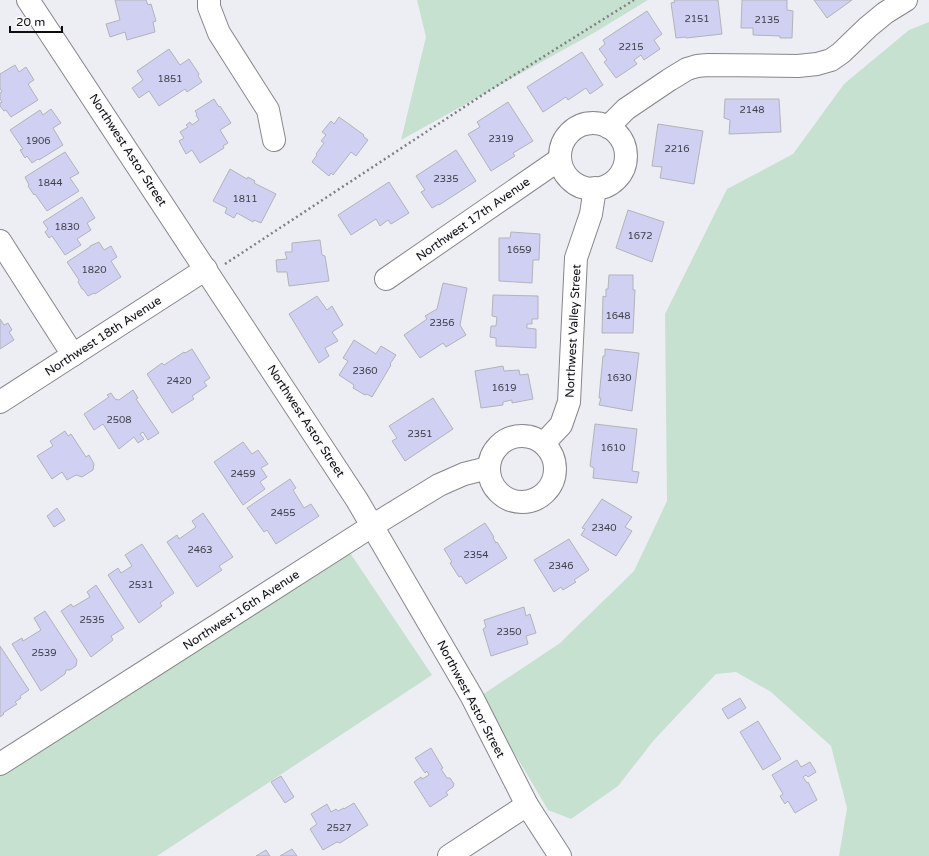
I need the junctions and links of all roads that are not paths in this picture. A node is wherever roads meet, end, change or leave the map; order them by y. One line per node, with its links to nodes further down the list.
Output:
1 (28, 0): 9 (street, Northwest Astor Street)
2 (209, 0): 5 (street)
3 (906, 0): 4 (street)
4 (608, 127): 6 (street); 7 (street)
5 (274, 140)
6 (560, 159): 7 (street); 10 (street, Northwest 17th Avenue)
7 (595, 188): 13 (street, Northwest Valley Street)
8 (0, 241): 11 (street)
9 (208, 271): 11 (street, Northwest 18th Avenue); 15 (street, Northwest Astor Street)
10 (386, 279)
11 (73, 355): 12 (street, Northwest 18th Avenue)
12 (0, 402)
13 (544, 444): 14 (street); 14 (street)
14 (488, 468): 15 (street, Northwest 16th Avenue)
15 (372, 526): 16 (street, Northwest 16th Avenue); 17 (street, Northwest Astor Street)
16 (0, 764)
17 (527, 805): 18 (street); 19 (street, Northwest Astor Street)
18 (449, 856)
19 (560, 856)

